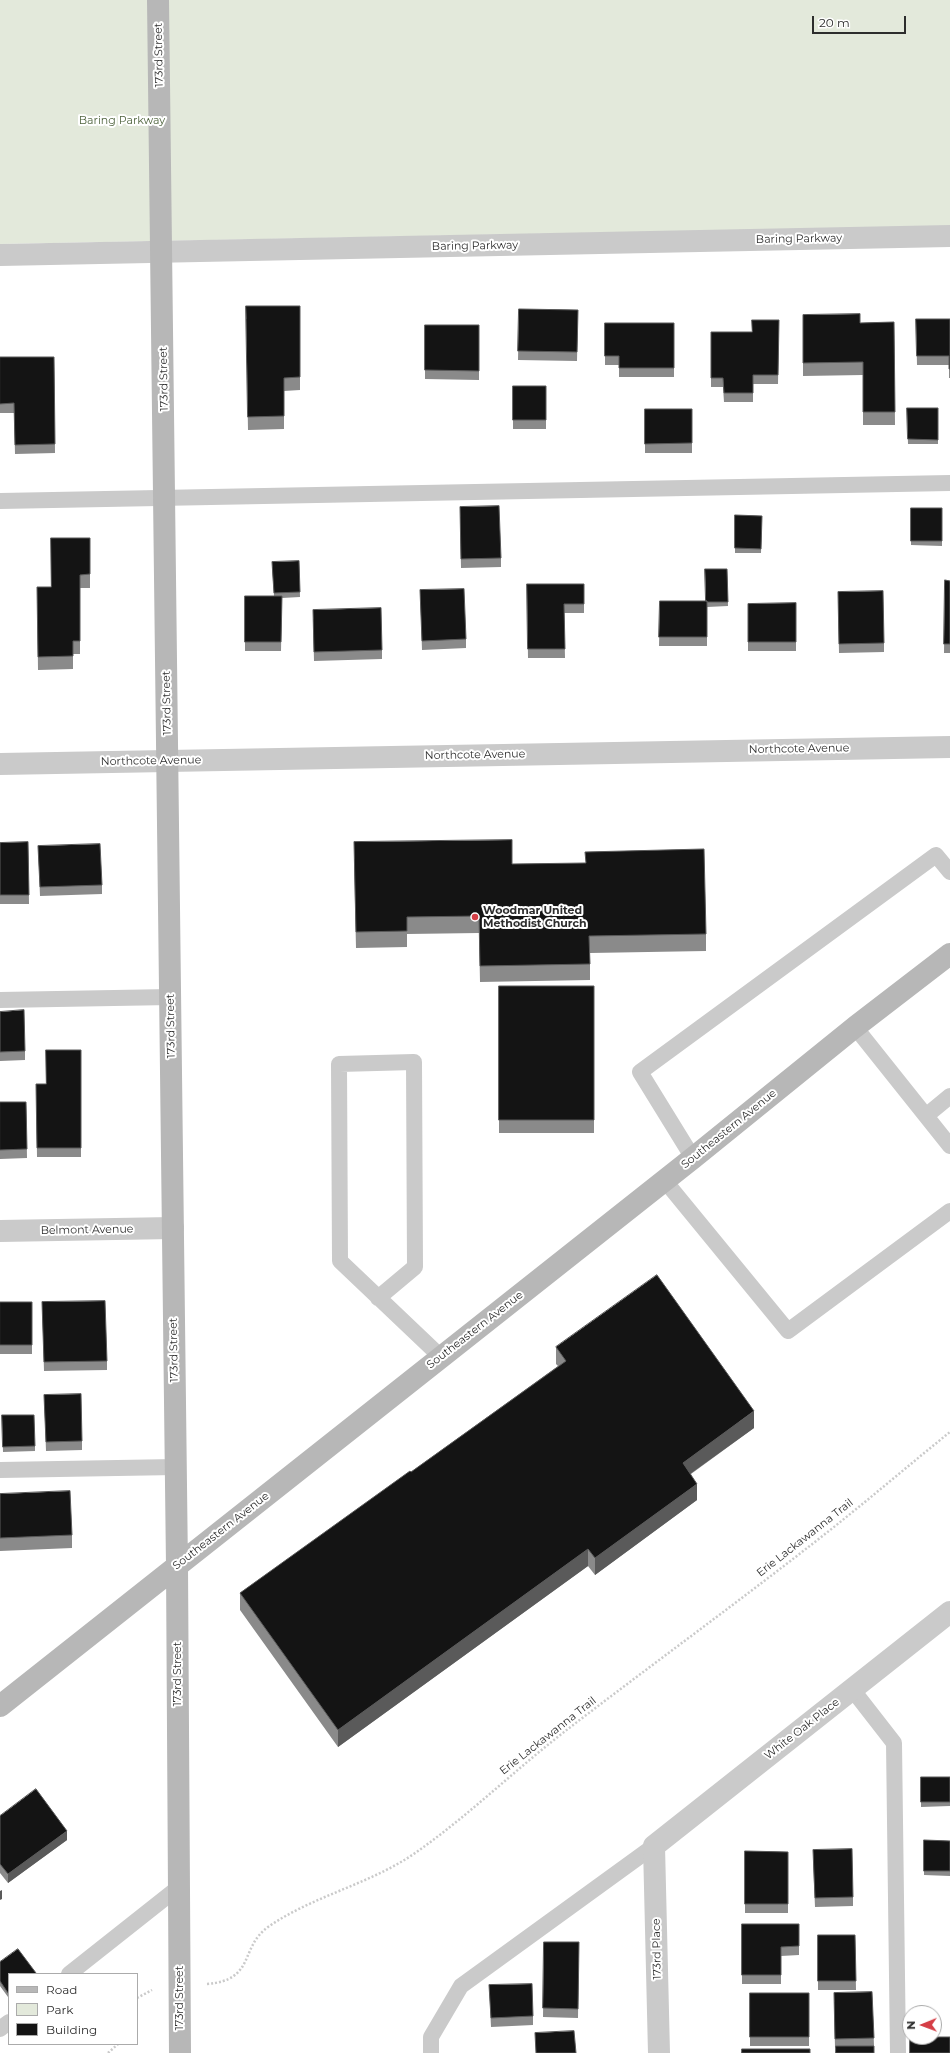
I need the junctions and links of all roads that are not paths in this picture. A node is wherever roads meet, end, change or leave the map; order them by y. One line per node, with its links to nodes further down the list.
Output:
1 (158, 0): 3 (street, 173rd Street)
2 (950, 236): 3 (street, Baring Parkway)
3 (162, 252): 4 (street, Baring Parkway); 6 (street, 173rd Street)
4 (0, 255)
5 (950, 483): 6 (lane)
6 (165, 498): 7 (lane); 9 (street, 173rd Street)
7 (0, 501)
8 (950, 747): 9 (street, Northcote Avenue)
9 (168, 761): 10 (street, Northcote Avenue); 13 (street, 173rd Street)
10 (0, 764)
11 (950, 872): 19 (lane)
12 (950, 954): 15 (street, Southeastern Avenue)
13 (171, 997): 14 (lane); 22 (street, 173rd Street)
14 (0, 1000)
15 (855, 1027): 17 (lane); 19 (street, Southeastern Avenue)
16 (950, 1096): 17 (lane)
17 (927, 1115): 18 (lane)
18 (950, 1146)
19 (694, 1158): 20 (street, Southeastern Avenue)
20 (665, 1181): 21 (lane); 25 (street, Southeastern Avenue)
21 (950, 1210)
22 (173, 1228): 23 (street, Belmont Avenue); 26 (street, 173rd Street)
23 (0, 1231)
24 (378, 1298): 24 (lane); 25 (lane)
25 (441, 1358): 28 (street, Southeastern Avenue)
26 (176, 1467): 27 (lane); 28 (street, 173rd Street)
27 (0, 1470)
28 (177, 1566): 31 (street, Southeastern Avenue); 33 (street, 173rd Street)
29 (950, 1612): 30 (street, White Oak Place)
30 (852, 1689): 32 (street, White Oak Place); 40 (lane)
31 (0, 1706)
32 (654, 1846): 38 (lane); 39 (street, 173rd Place)
33 (179, 1887): 34 (lane); 37 (street, 173rd Street)
34 (70, 1973)
35 (8, 2023): 36 (lane)
36 (0, 2029)
37 (180, 2053)
38 (431, 2053)
39 (659, 2053)
40 (898, 2053)

